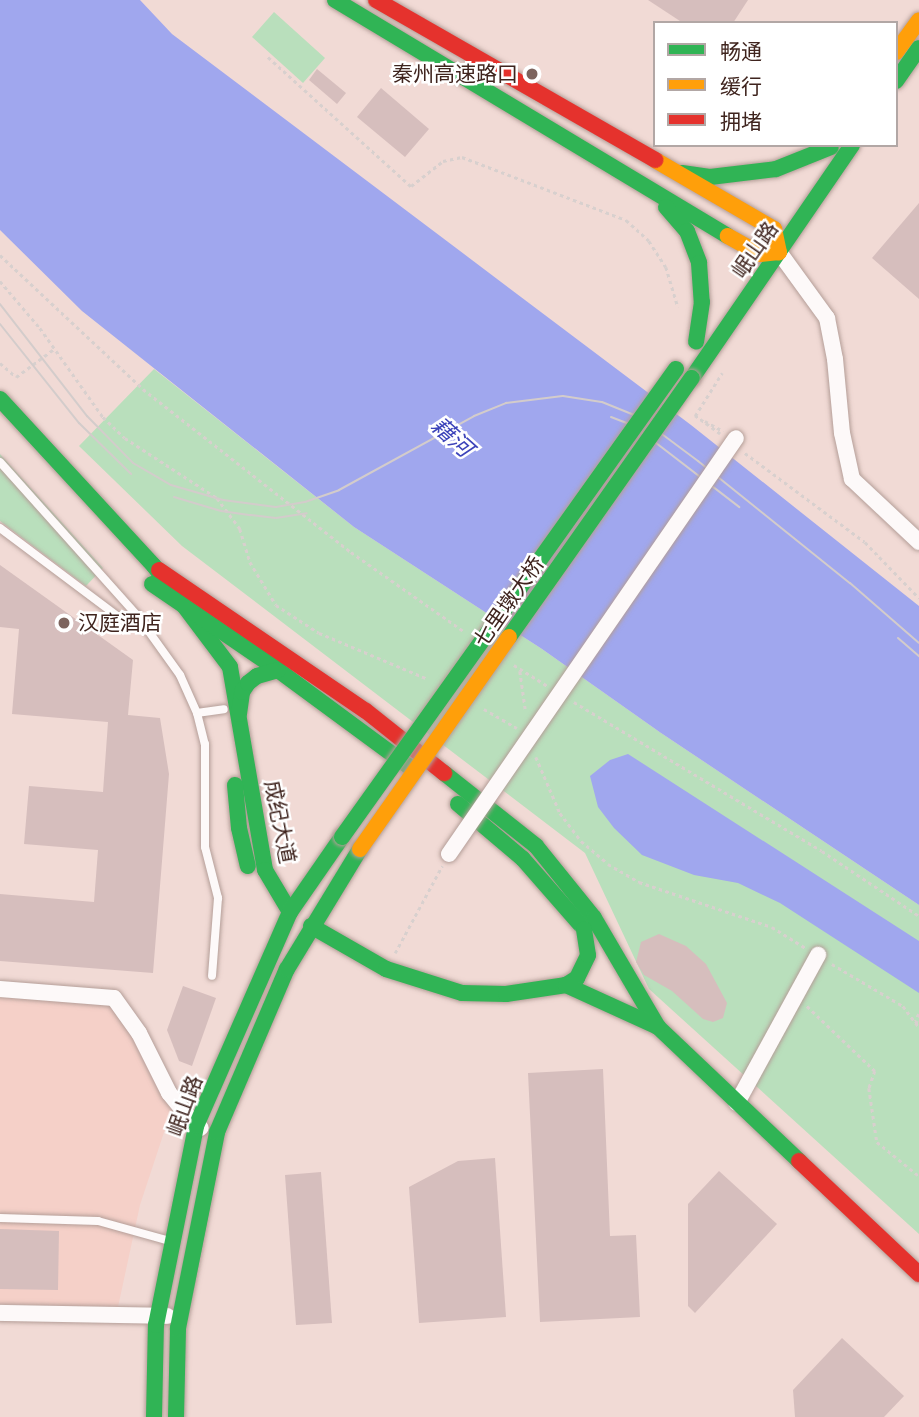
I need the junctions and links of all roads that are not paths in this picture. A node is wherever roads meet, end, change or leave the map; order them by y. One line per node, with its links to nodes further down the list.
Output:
1 (335, 0): 11 (main road)
2 (376, 0): 10 (main road)
3 (919, 20): 5 (main road)
4 (919, 48): 6 (main road)
5 (898, 49)
6 (898, 78)
7 (829, 147): 10 (main road)
8 (830, 147): 12 (main road, 岷山路)
9 (851, 147): 13 (main road, 岷山路)
10 (671, 171): 12 (main road)
11 (657, 196): 14 (main road); 15 (main road)
12 (774, 229): 13 (main road); 14 (main road, 岷山路)
13 (779, 252): 14 (main road); 17 (main road, 岷山路); 23 (street)
14 (760, 254): 15 (main road, 岷山路)
15 (696, 342): 16 (main road, 岷山路)
16 (676, 369): 31 (main road, 七里墩大桥, bridge)
17 (692, 379): 32 (main road, 七里墩大桥, bridge)
18 (0, 399): 24 (main road, 成纪大道)
19 (0, 421): 25 (main road, 成纪大道)
20 (734, 442): 33 (street, bridge)
21 (0, 461): 27 (lane)
22 (0, 528): 27 (lane)
23 (919, 542)
24 (154, 566): 26 (main road, 成纪大道); 42 (main road)
25 (152, 584): 26 (main road); 29 (main road, 成纪大道)
26 (185, 607): 28 (main road); 29 (main road, 成纪大道)
27 (137, 615): 30 (lane)
28 (278, 670): 29 (main road); 36 (main road)
29 (231, 711): 30 (lane); 34 (main road, 成纪大道)
30 (197, 713): 38 (lane)
31 (342, 837): 34 (main road, 岷山路)
32 (360, 849): 35 (main road, 岷山路)
33 (449, 854)
34 (290, 912): 44 (main road, 岷山路)
35 (311, 926): 39 (main road); 45 (main road, 岷山路)
36 (584, 929): 39 (main road); 41 (main road)
37 (818, 955): 43 (street)
38 (212, 976)
39 (566, 985): 41 (main road)
40 (0, 989): 44 (street)
41 (639, 1019): 42 (main road)
42 (658, 1027): 43 (main road)
43 (737, 1103): 48 (main road)
44 (196, 1126): 45 (street); 47 (main road, 岷山路)
45 (217, 1132): 51 (main road, 岷山路)
46 (0, 1218): 47 (lane)
47 (173, 1241): 50 (main road, 岷山路)
48 (919, 1274)
49 (0, 1313): 50 (street)
50 (158, 1316): 51 (street); 52 (main road, 岷山路)
51 (180, 1317): 53 (main road, 岷山路)
52 (154, 1417)
53 (176, 1417)

